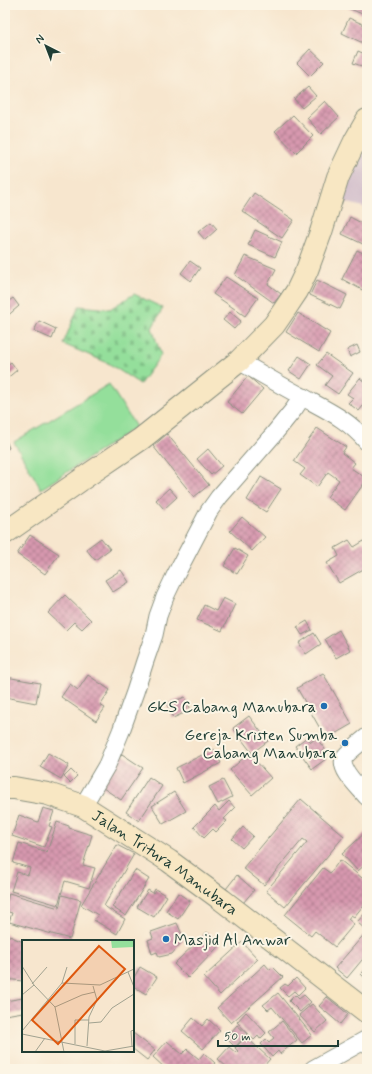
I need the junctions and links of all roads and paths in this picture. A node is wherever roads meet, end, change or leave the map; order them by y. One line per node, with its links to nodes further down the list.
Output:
1 (367, 120): 2 (street)
2 (239, 361): 3 (street); 5 (street)
3 (302, 397): 4 (street); 9 (street)
4 (367, 442)
5 (5, 534)
6 (367, 737): 8 (street)
7 (5, 788): 9 (street, Jalan Tritura Manubara)
8 (367, 797)
9 (83, 806): 10 (street, Jalan Tritura Manubara)
10 (367, 1012)
11 (367, 1039): 12 (street)
12 (313, 1069)

